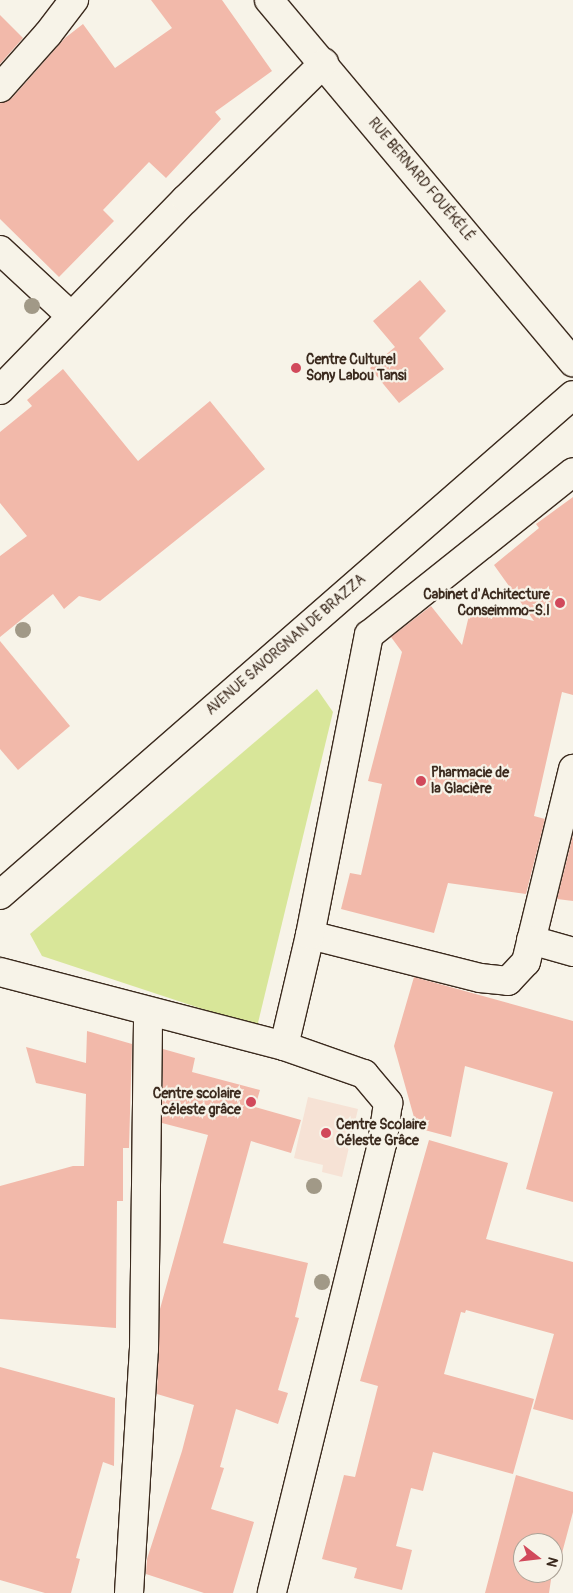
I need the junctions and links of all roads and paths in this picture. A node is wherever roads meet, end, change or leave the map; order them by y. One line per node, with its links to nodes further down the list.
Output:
1 (74, 0): 4 (street)
2 (269, 0): 3 (street, RUE BERNARD FOUÉKÉLÉ)
3 (324, 63): 6 (street); 7 (street, RUE BERNARD FOUÉKÉLÉ)
4 (0, 88)
5 (0, 250): 6 (street)
6 (71, 316): 8 (street)
7 (573, 362)
8 (0, 390)
9 (573, 395): 12 (street, AVENUE SAVORGNAN DE BRAZZA)
10 (573, 472): 13 (street)
11 (573, 769): 14 (street)
12 (0, 895)
13 (310, 935): 14 (street); 18 (street)
14 (531, 940): 15 (street)
15 (573, 952)
16 (0, 972): 17 (street)
17 (148, 1012): 18 (street); 19 (street)
18 (284, 1046): 20 (street)
19 (129, 1593)
20 (272, 1593)

